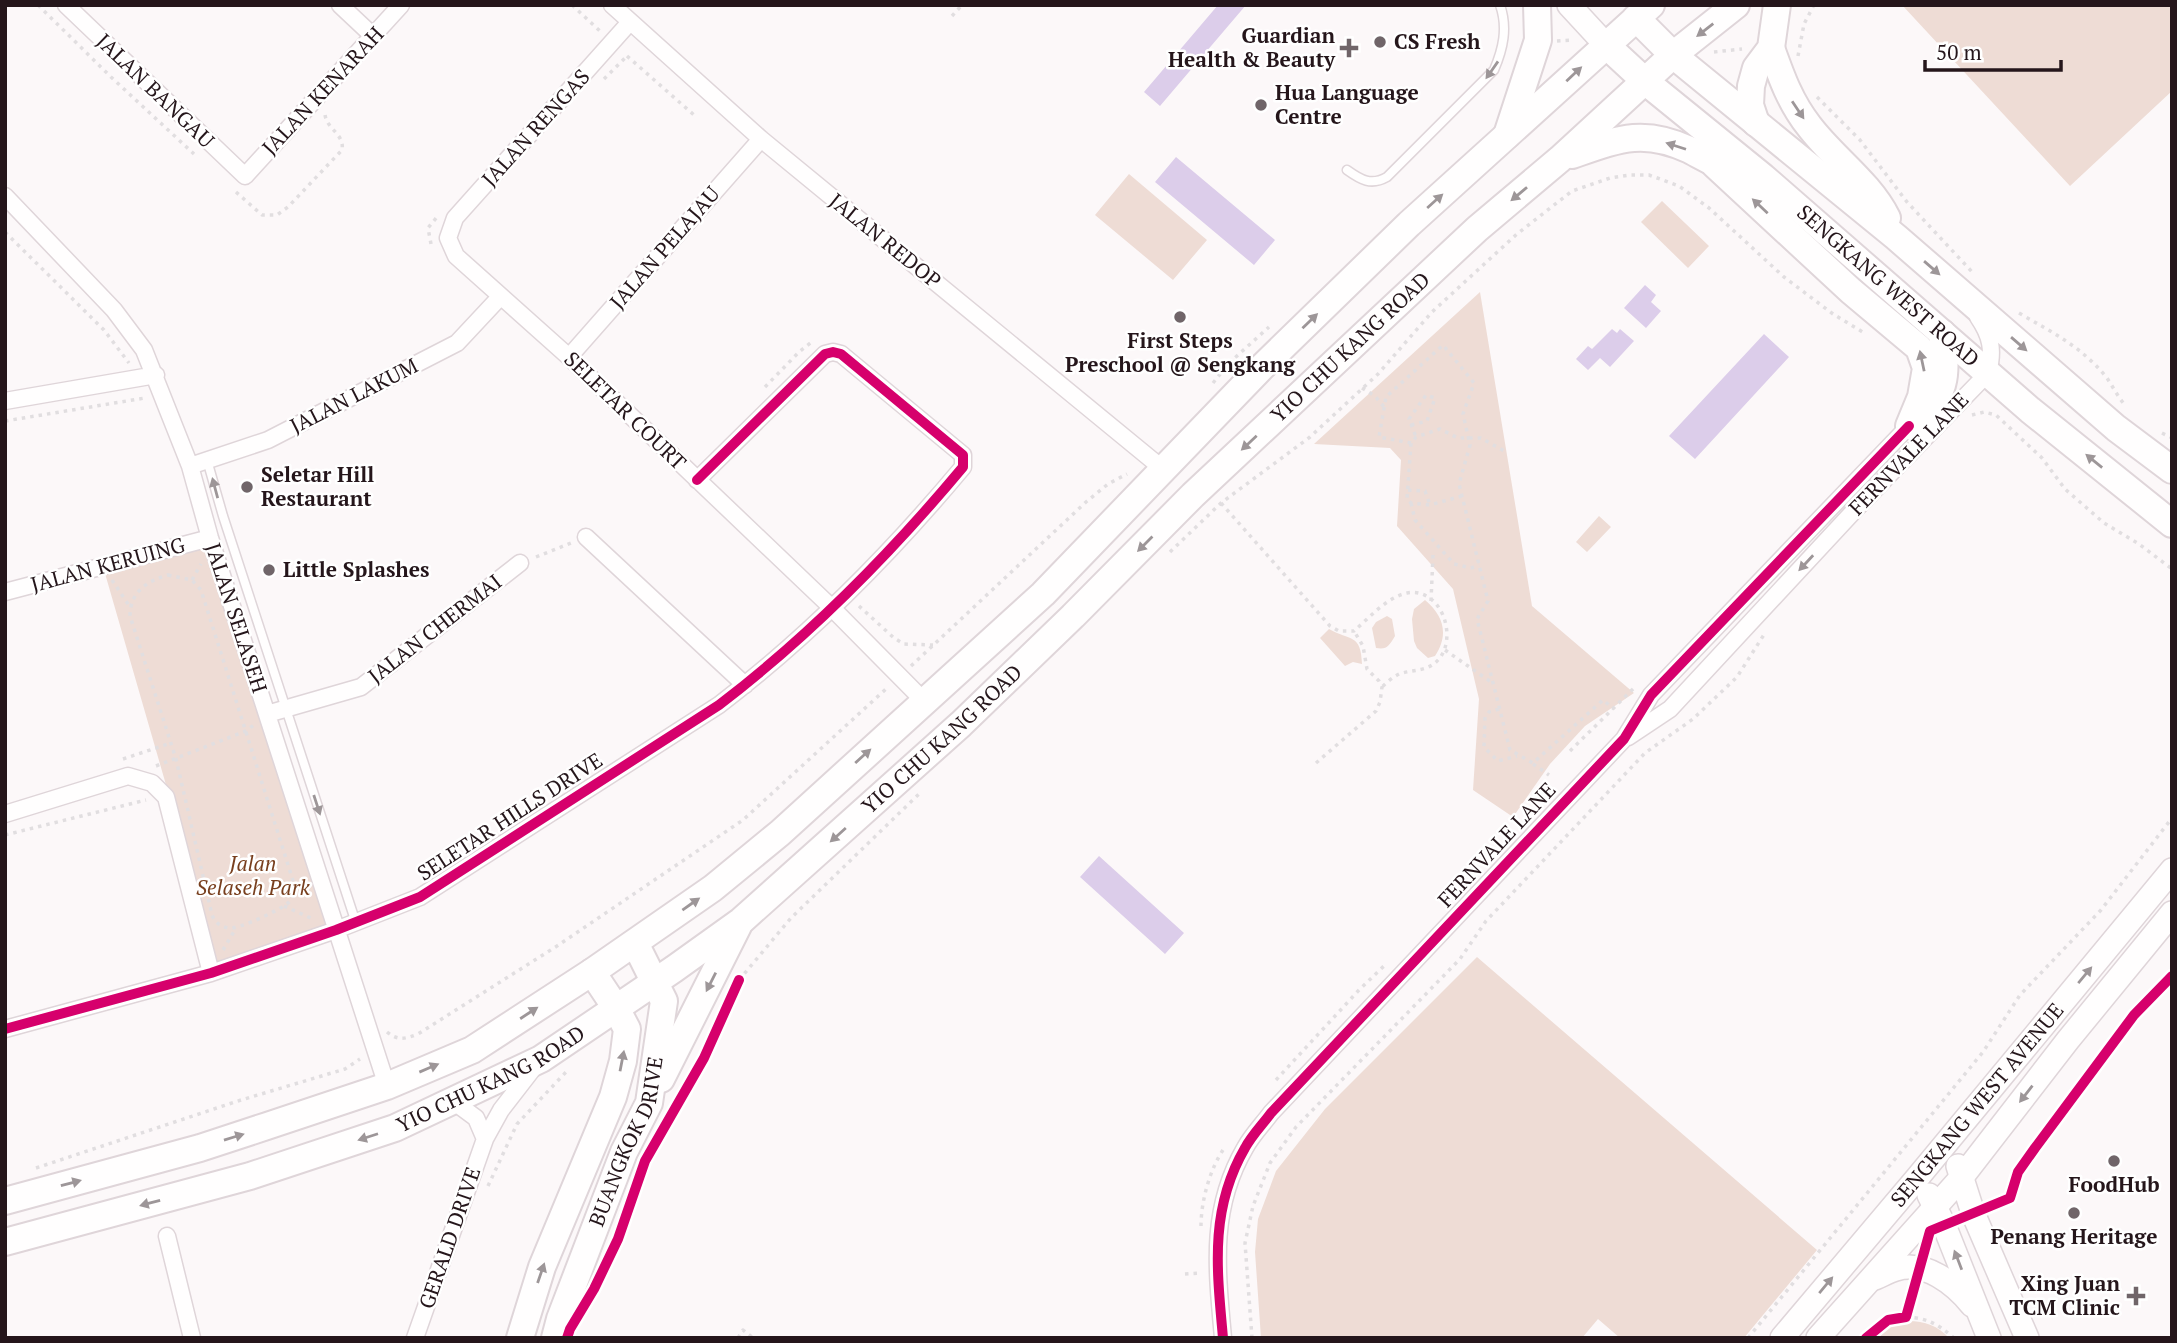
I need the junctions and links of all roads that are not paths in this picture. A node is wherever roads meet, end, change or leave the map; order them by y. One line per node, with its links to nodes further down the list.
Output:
1 (66, 5): 23 (street, JALAN BANGAU)
2 (340, 5): 12 (street)
3 (401, 5): 12 (street, JALAN KENARAH)
4 (612, 5): 11 (street, JALAN REDOP)
5 (1500, 5): 22 (lane, one-way to 22)
6 (1536, 5): 18 (main road)
7 (1569, 5): 13 (main road)
8 (1736, 5): 15 (main road, YIO CHU KANG ROAD, one-way to 15)
9 (1777, 5): 14 (main road)
10 (1637, 9): 13 (main road, YIO CHU KANG ROAD); 15 (main road, SENGKANG WEST ROAD)
11 (630, 22): 19 (street, JALAN REDOP); 26 (street, JALAN RENGAS)
12 (373, 36): 23 (street, JALAN KENARAH)
13 (1606, 45): 16 (main road, SENGKANG WEST ROAD); 18 (main road, YIO CHU KANG ROAD, one-way to 13)
14 (1758, 48): 17 (main road); 27 (main road, one-way to 27)
15 (1673, 55): 16 (main road, YIO CHU KANG ROAD); 17 (main road, SENGKANG WEST ROAD)
16 (1646, 82): 20 (main road, YIO CHU KANG ROAD); 24 (main road, SENGKANG WEST ROAD)
17 (1756, 123): 27 (main road, SENGKANG WEST ROAD)
18 (1507, 137): 38 (main road, YIO CHU KANG ROAD, one-way to 18)
19 (761, 139): 31 (street, JALAN PELAJAU); 38 (street, JALAN REDOP)
20 (1560, 159): 21 (main road, one-way to 20); 57 (main road, YIO CHU KANG ROAD, one-way to 57)
21 (1715, 165): 24 (main road); 35 (main road, one-way to 21)
22 (1347, 170)
23 (244, 176)
24 (1763, 177): 30 (main road, SENGKANG WEST ROAD)
25 (5, 196): 33 (street, JALAN SELASEH)
26 (448, 237): 29 (street, SELETAR COURT)
27 (1896, 237): 28 (main road, SENGKANG WEST ROAD, one-way to 28)
28 (1976, 292): 32 (street); 39 (main road, SENGKANG WEST ROAD, one-way to 39)
29 (500, 297): 31 (street, SELETAR COURT); 36 (street, JALAN LAKUM)
30 (1942, 333): 32 (main road, SENGKANG WEST ROAD); 35 (main road)
31 (569, 357): 40 (street, SELETAR COURT)
32 (1987, 373): 42 (street, FERNVALE LANE); 43 (main road, SENGKANG WEST ROAD, one-way to 32)
33 (156, 375): 34 (street); 37 (street, JALAN SELASEH)
34 (5, 401)
35 (1909, 426): 41 (street, FERNVALE LANE)
36 (207, 460): 37 (street, JALAN LAKUM); 51 (lane, one-way to 36)
37 (190, 466): 45 (street, JALAN SELASEH)
38 (1163, 470): 50 (main road, YIO CHU KANG ROAD)
39 (2172, 470)
40 (697, 480): 48 (street, SELETAR COURT); 48 (street, SELETAR HILLS DRIVE)
41 (1838, 500): 42 (street); 53 (street, FERNVALE LANE)
42 (1853, 513): 53 (street, FERNVALE LANE, one-way to 53)
43 (2172, 524)
44 (586, 537): 49 (street)
45 (205, 540): 47 (street, JALAN KERUING); 52 (street, JALAN SELASEH)
46 (520, 563): 51 (street, JALAN CHERMAI)
47 (5, 592)
48 (831, 607): 49 (street, SELETAR HILLS DRIVE); 50 (street, SELETAR COURT)
49 (745, 685): 58 (street, SELETAR HILLS DRIVE)
50 (924, 701): 60 (main road, YIO CHU KANG ROAD, one-way to 50)
51 (285, 709): 52 (street, JALAN CHERMAI); 58 (lane, one-way to 58)
52 (267, 714): 59 (street, JALAN SELASEH)
53 (1624, 739): 84 (street, FERNVALE LANE)
54 (5, 814): 61 (street)
55 (2172, 870): 71 (main road, SENGKANG WEST AVENUE, one-way to 55)
56 (2172, 913): 73 (main road, SENGKANG WEST AVENUE, one-way to 73)
57 (741, 921): 63 (main road, YIO CHU KANG ROAD); 69 (main road, one-way to 69)
58 (356, 923): 59 (street, SELETAR HILLS DRIVE)
59 (330, 927): 61 (street, SELETAR HILLS DRIVE); 67 (street, JALAN SELASEH)
60 (635, 943): 62 (main road, YIO CHU KANG ROAD); 63 (main road, BUANGKOK DRIVE)
61 (210, 968): 65 (street, SELETAR HILLS DRIVE)
62 (592, 972): 64 (main road, BUANGKOK DRIVE); 67 (main road, YIO CHU KANG ROAD, one-way to 62)
63 (655, 982): 64 (main road, YIO CHU KANG ROAD); 69 (main road, BUANGKOK DRIVE)
64 (616, 1009): 66 (main road, YIO CHU KANG ROAD); 82 (main road, BUANGKOK DRIVE, one-way to 64)
65 (5, 1029)
66 (541, 1059): 68 (main road, YIO CHU KANG ROAD); 70 (street, GERALD DRIVE)
67 (387, 1086): 74 (main road, YIO CHU KANG ROAD, one-way to 67)
68 (453, 1101): 70 (street, GERALD DRIVE); 77 (main road, YIO CHU KANG ROAD, one-way to 77)
69 (649, 1103): 83 (main road, BUANGKOK DRIVE)
70 (485, 1139): 81 (street, GERALD DRIVE)
71 (1948, 1141): 72 (main road, SENGKANG WEST AVENUE); 73 (main road)
72 (1919, 1177): 75 (main road); 85 (main road, SENGKANG WEST AVENUE, one-way to 72)
73 (1962, 1177): 75 (main road, SENGKANG WEST AVENUE); 88 (main road)
74 (5, 1201)
75 (1936, 1206): 78 (main road, SENGKANG WEST AVENUE); 79 (main road, one-way to 75)
76 (167, 1236): 80 (street)
77 (5, 1242)
78 (1866, 1283): 79 (main road); 86 (main road, SENGKANG WEST AVENUE)
79 (1980, 1315): 87 (main road)
80 (192, 1338)
81 (415, 1338)
82 (520, 1338)
83 (555, 1338)
84 (1223, 1338)
85 (1783, 1338)
86 (1818, 1338)
87 (1989, 1338)
88 (2027, 1338)

